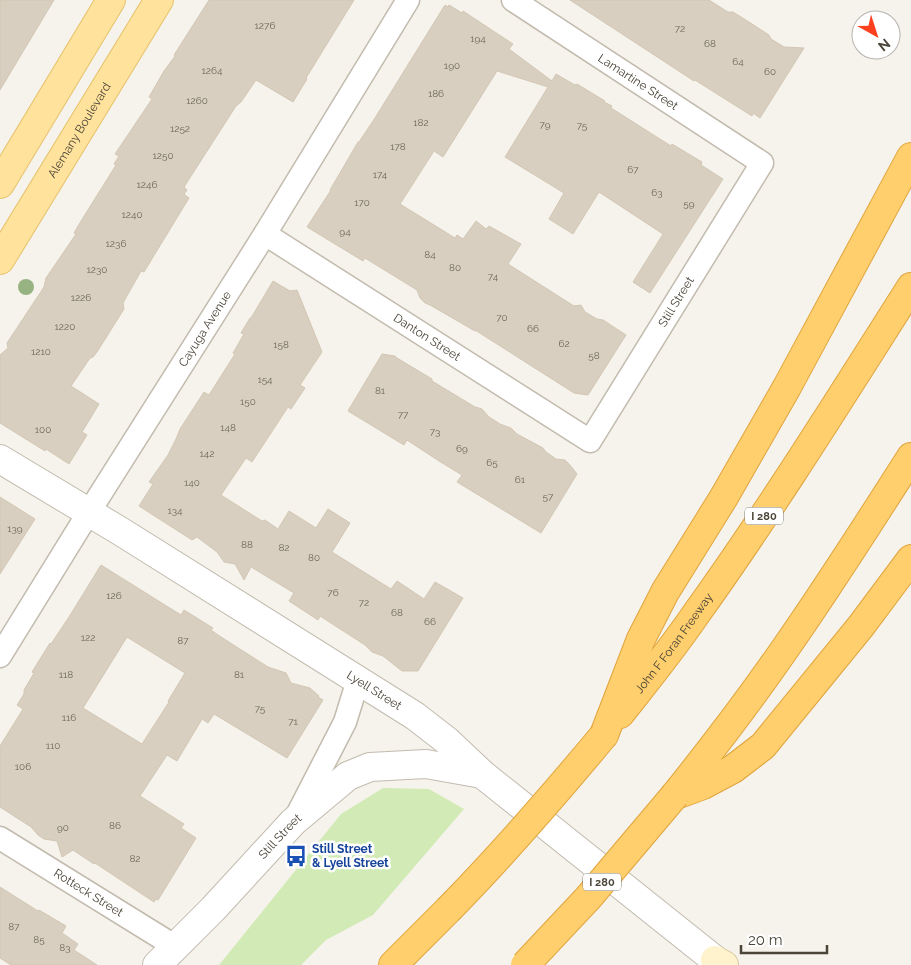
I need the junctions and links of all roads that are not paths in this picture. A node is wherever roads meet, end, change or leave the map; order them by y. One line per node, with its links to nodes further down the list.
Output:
1 (111, 0): 7 (main road)
2 (159, 0): 9 (main road, Alemany Boulevard)
3 (408, 0): 8 (street, Cayuga Avenue)
4 (513, 0): 6 (street, Lamartine Street)
5 (911, 157): 18 (highway)
6 (762, 163): 11 (street, Still Street)
7 (0, 184)
8 (265, 234): 11 (street, Danton Street); 14 (street, Cayuga Avenue)
9 (0, 260)
10 (911, 287): 18 (highway, John F Foran Freeway / I 280)
11 (590, 441)
12 (911, 457): 20 (highway, I 280)
13 (0, 459): 14 (street, Lyell Street)
14 (89, 512): 16 (street, Cayuga Avenue); 17 (street, Lyell Street)
15 (911, 559): 20 (highway)
16 (0, 656)
17 (358, 680): 19 (street, Lyell Street); 21 (street, Still Street)
18 (604, 735): 25 (highway, John F Foran Freeway / I 280, bridge)
19 (482, 774): 21 (street); 24 (street, Lyell Street)
20 (675, 796): 26 (highway, I 280, bridge)
21 (293, 822): 23 (street, Still Street)
22 (0, 838): 23 (street, Rotteck Street)
23 (166, 956)
24 (719, 963)
25 (393, 965)
26 (525, 965)

